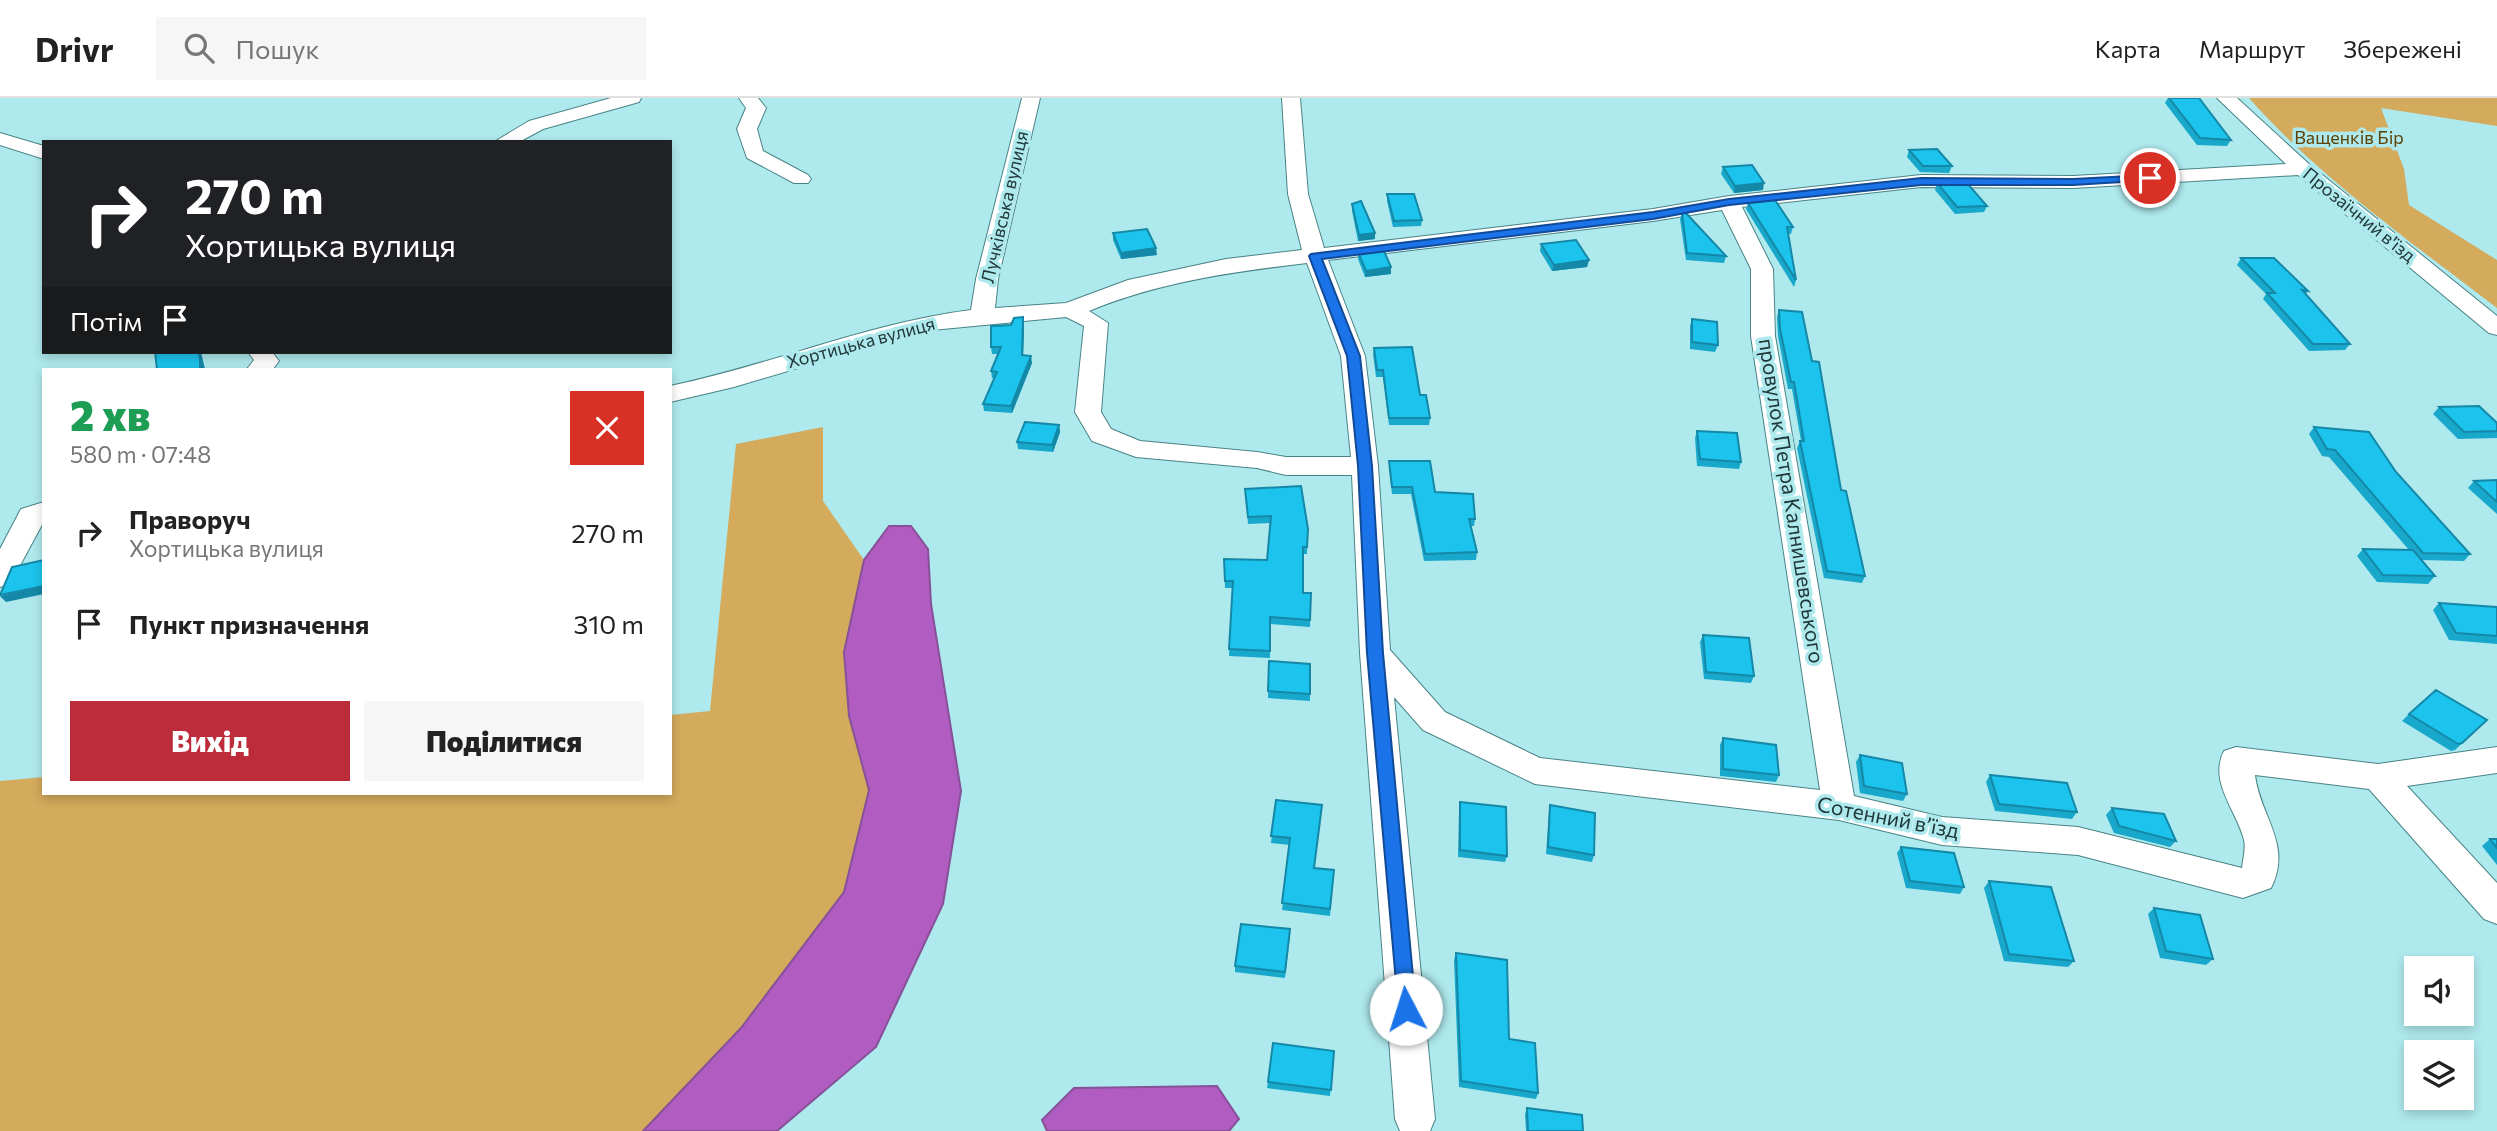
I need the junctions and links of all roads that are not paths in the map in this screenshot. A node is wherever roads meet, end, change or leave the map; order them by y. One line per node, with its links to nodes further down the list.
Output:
1 (585, 98): 7 (street)
2 (632, 98): 7 (street)
3 (748, 98): 12 (street)
4 (1031, 98): 16 (street, Лучківська вулиця)
5 (1291, 98): 14 (street)
6 (2225, 98): 11 (street, Прозаїчний в'їзд)
7 (536, 125): 9 (street)
8 (0, 139): 10 (street)
9 (508, 140)
10 (42, 152)
11 (2303, 169): 13 (street, Хортицька вулиця); 17 (street, Прозаїчний в'їзд)
12 (801, 179)
13 (1729, 202): 14 (street, Хортицька вулиця); 25 (street, провулок Петра Калнишевського)
14 (1315, 256): 15 (street, Хортицька вулиця); 19 (street)
15 (1070, 310): 16 (street, Хортицька вулиця); 19 (street)
16 (982, 316): 18 (street, Хортицька вулиця)
17 (2497, 328)
18 (672, 394)
19 (1365, 466): 22 (street)
20 (42, 512): 21 (street)
21 (0, 577)
22 (1375, 653): 25 (street, Сотенний в’їзд); 27 (street)
23 (2497, 760): 24 (street)
24 (2378, 777): 25 (street, Сотенний в’їзд); 26 (street)
25 (1839, 806)
26 (2497, 908)
27 (1415, 1119)

